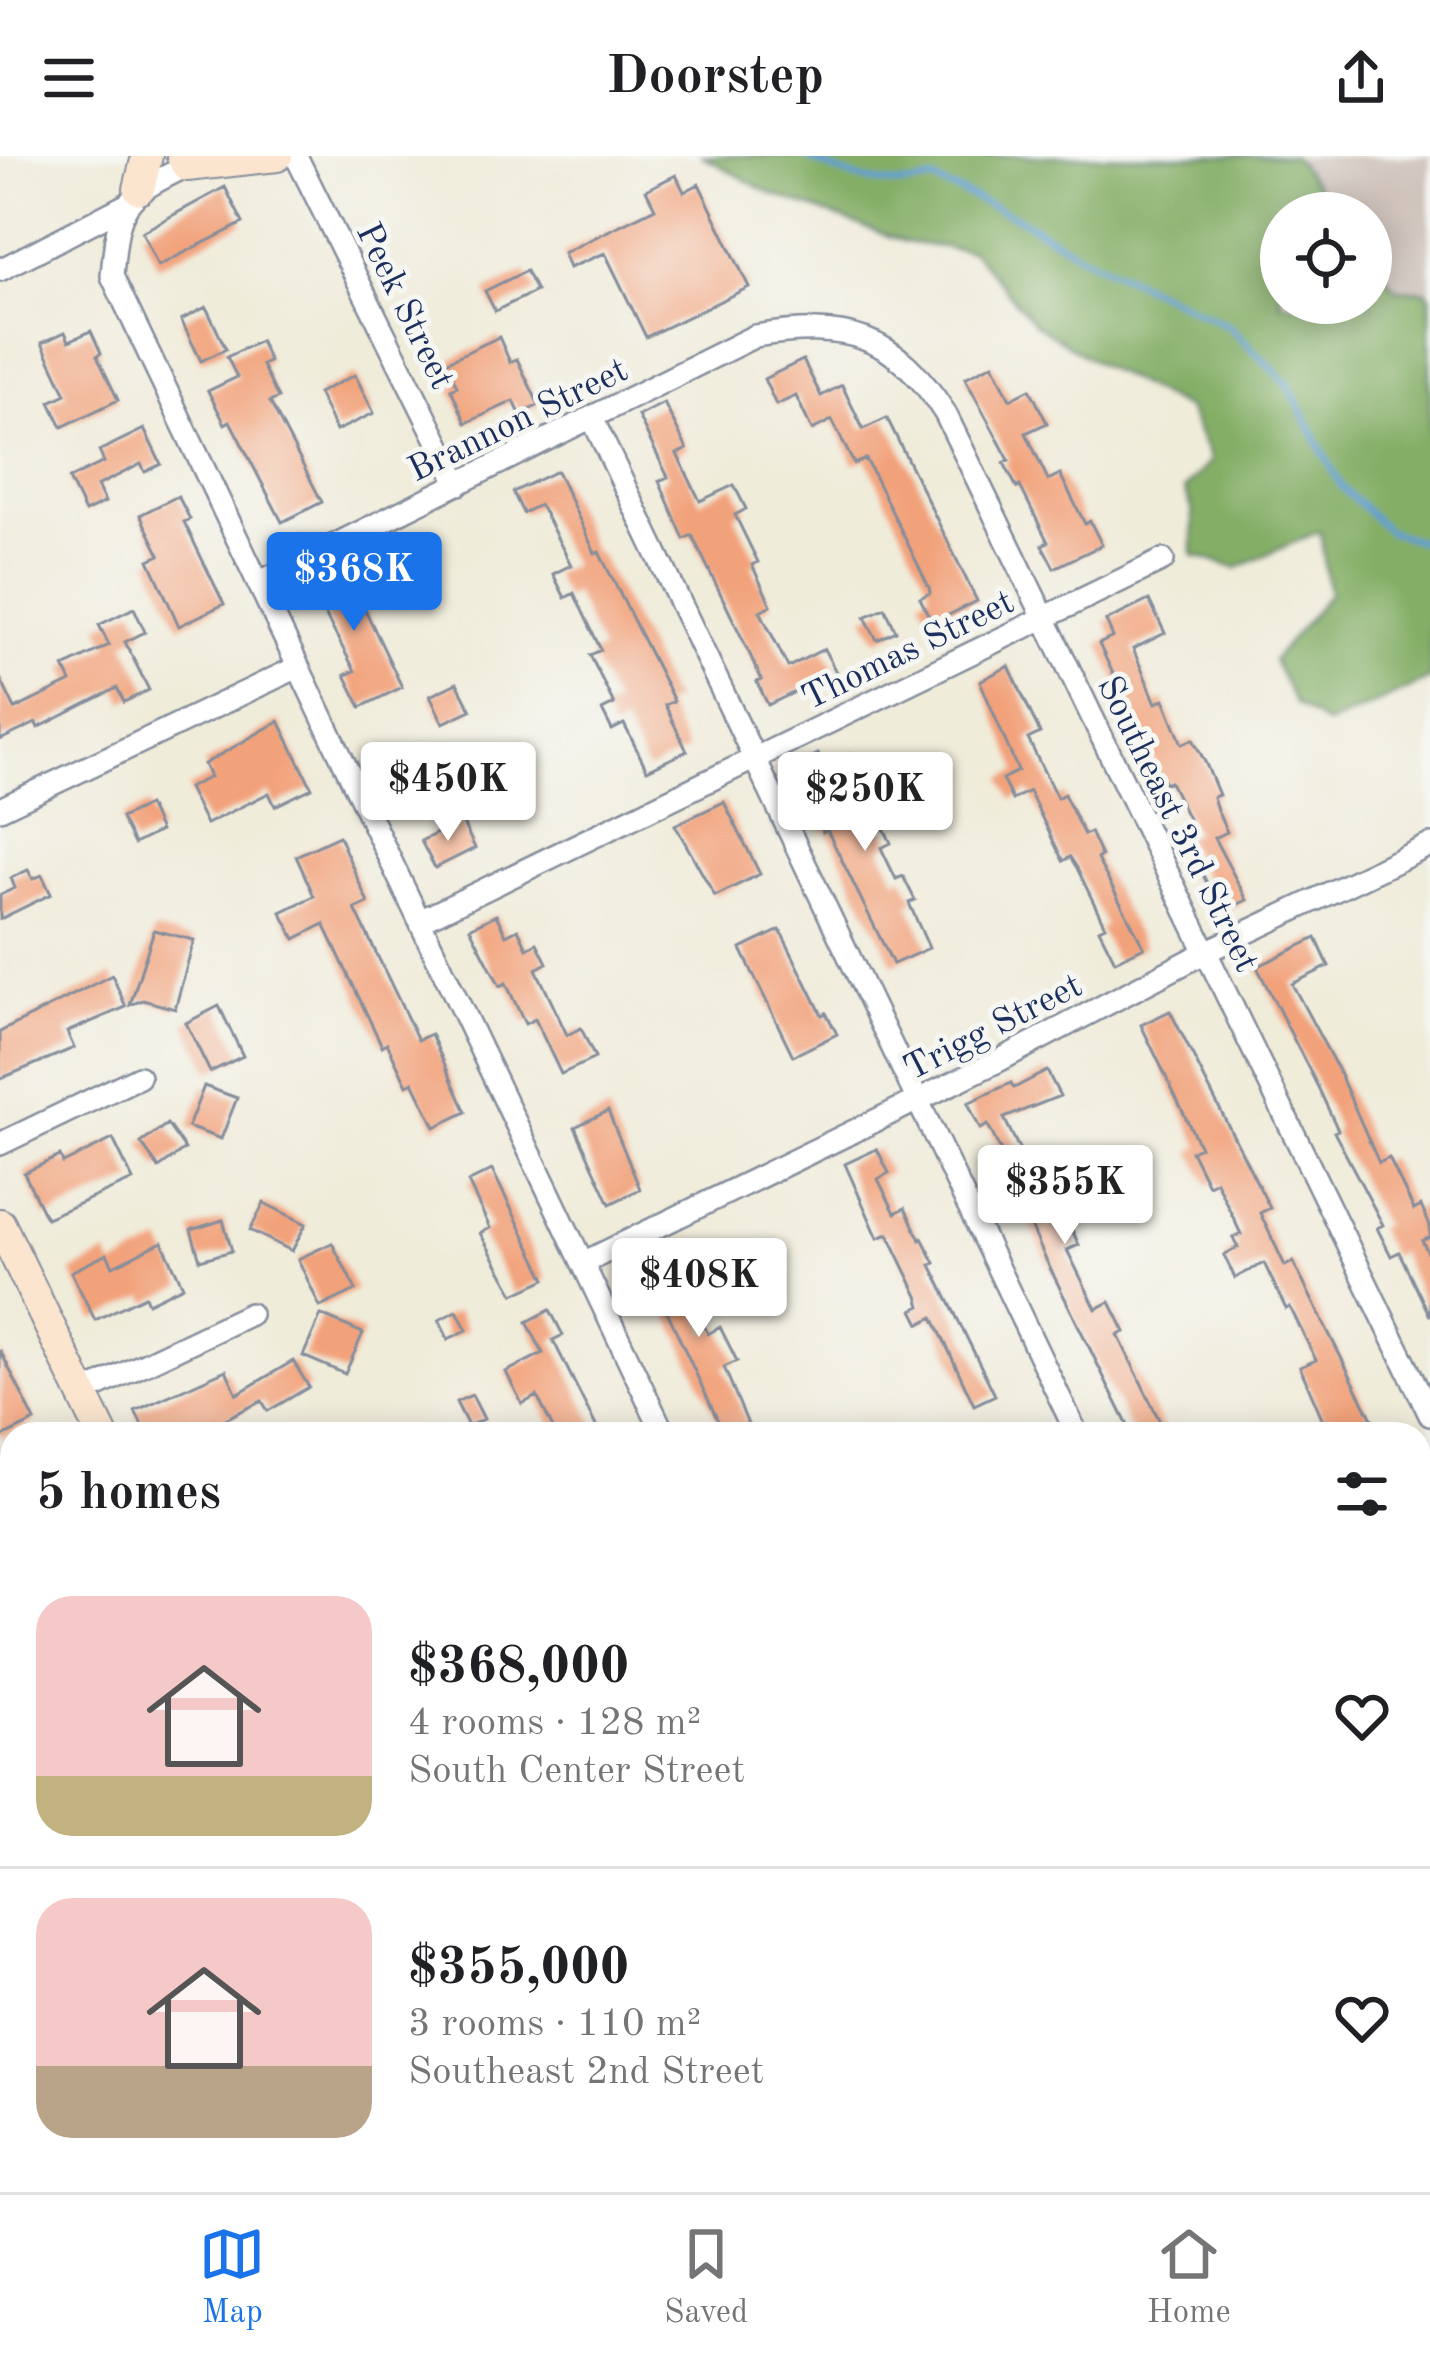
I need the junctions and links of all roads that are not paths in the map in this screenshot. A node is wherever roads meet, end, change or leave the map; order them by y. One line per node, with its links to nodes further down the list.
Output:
1 (147, 156): 5 (street)
2 (277, 156): 4 (street)
3 (296, 156): 9 (street, Peek Street)
4 (184, 161): 5 (street)
5 (133, 197): 6 (street); 11 (street)
6 (0, 270)
7 (809, 327): 8 (street, Brannon Street); 12 (street, Southeast 3rd Street)
8 (592, 418): 9 (street, Brannon Street); 14 (street)
9 (459, 484): 11 (street, Brannon Street)
10 (1163, 560): 12 (street, Thomas Street)
11 (258, 583): 13 (street)
12 (1045, 618): 14 (street, Thomas Street); 18 (street, Southeast 3rd Street)
13 (298, 667): 15 (street); 17 (street)
14 (757, 758): 17 (street, Thomas Street); 20 (street)
15 (0, 809)
16 (1430, 845): 18 (street, Trigg Street)
17 (420, 921): 23 (street)
18 (1206, 952): 20 (street, Trigg Street); 26 (street, Southeast 3rd Street)
19 (139, 1077): 21 (street)
20 (919, 1100): 23 (street, Trigg Street); 29 (street)
21 (0, 1144)
22 (0, 1224): 25 (street)
23 (583, 1263): 28 (street)
24 (250, 1314): 25 (street)
25 (83, 1393): 27 (street)
26 (1430, 1415)
27 (96, 1422)
28 (658, 1422)
29 (1071, 1422)

